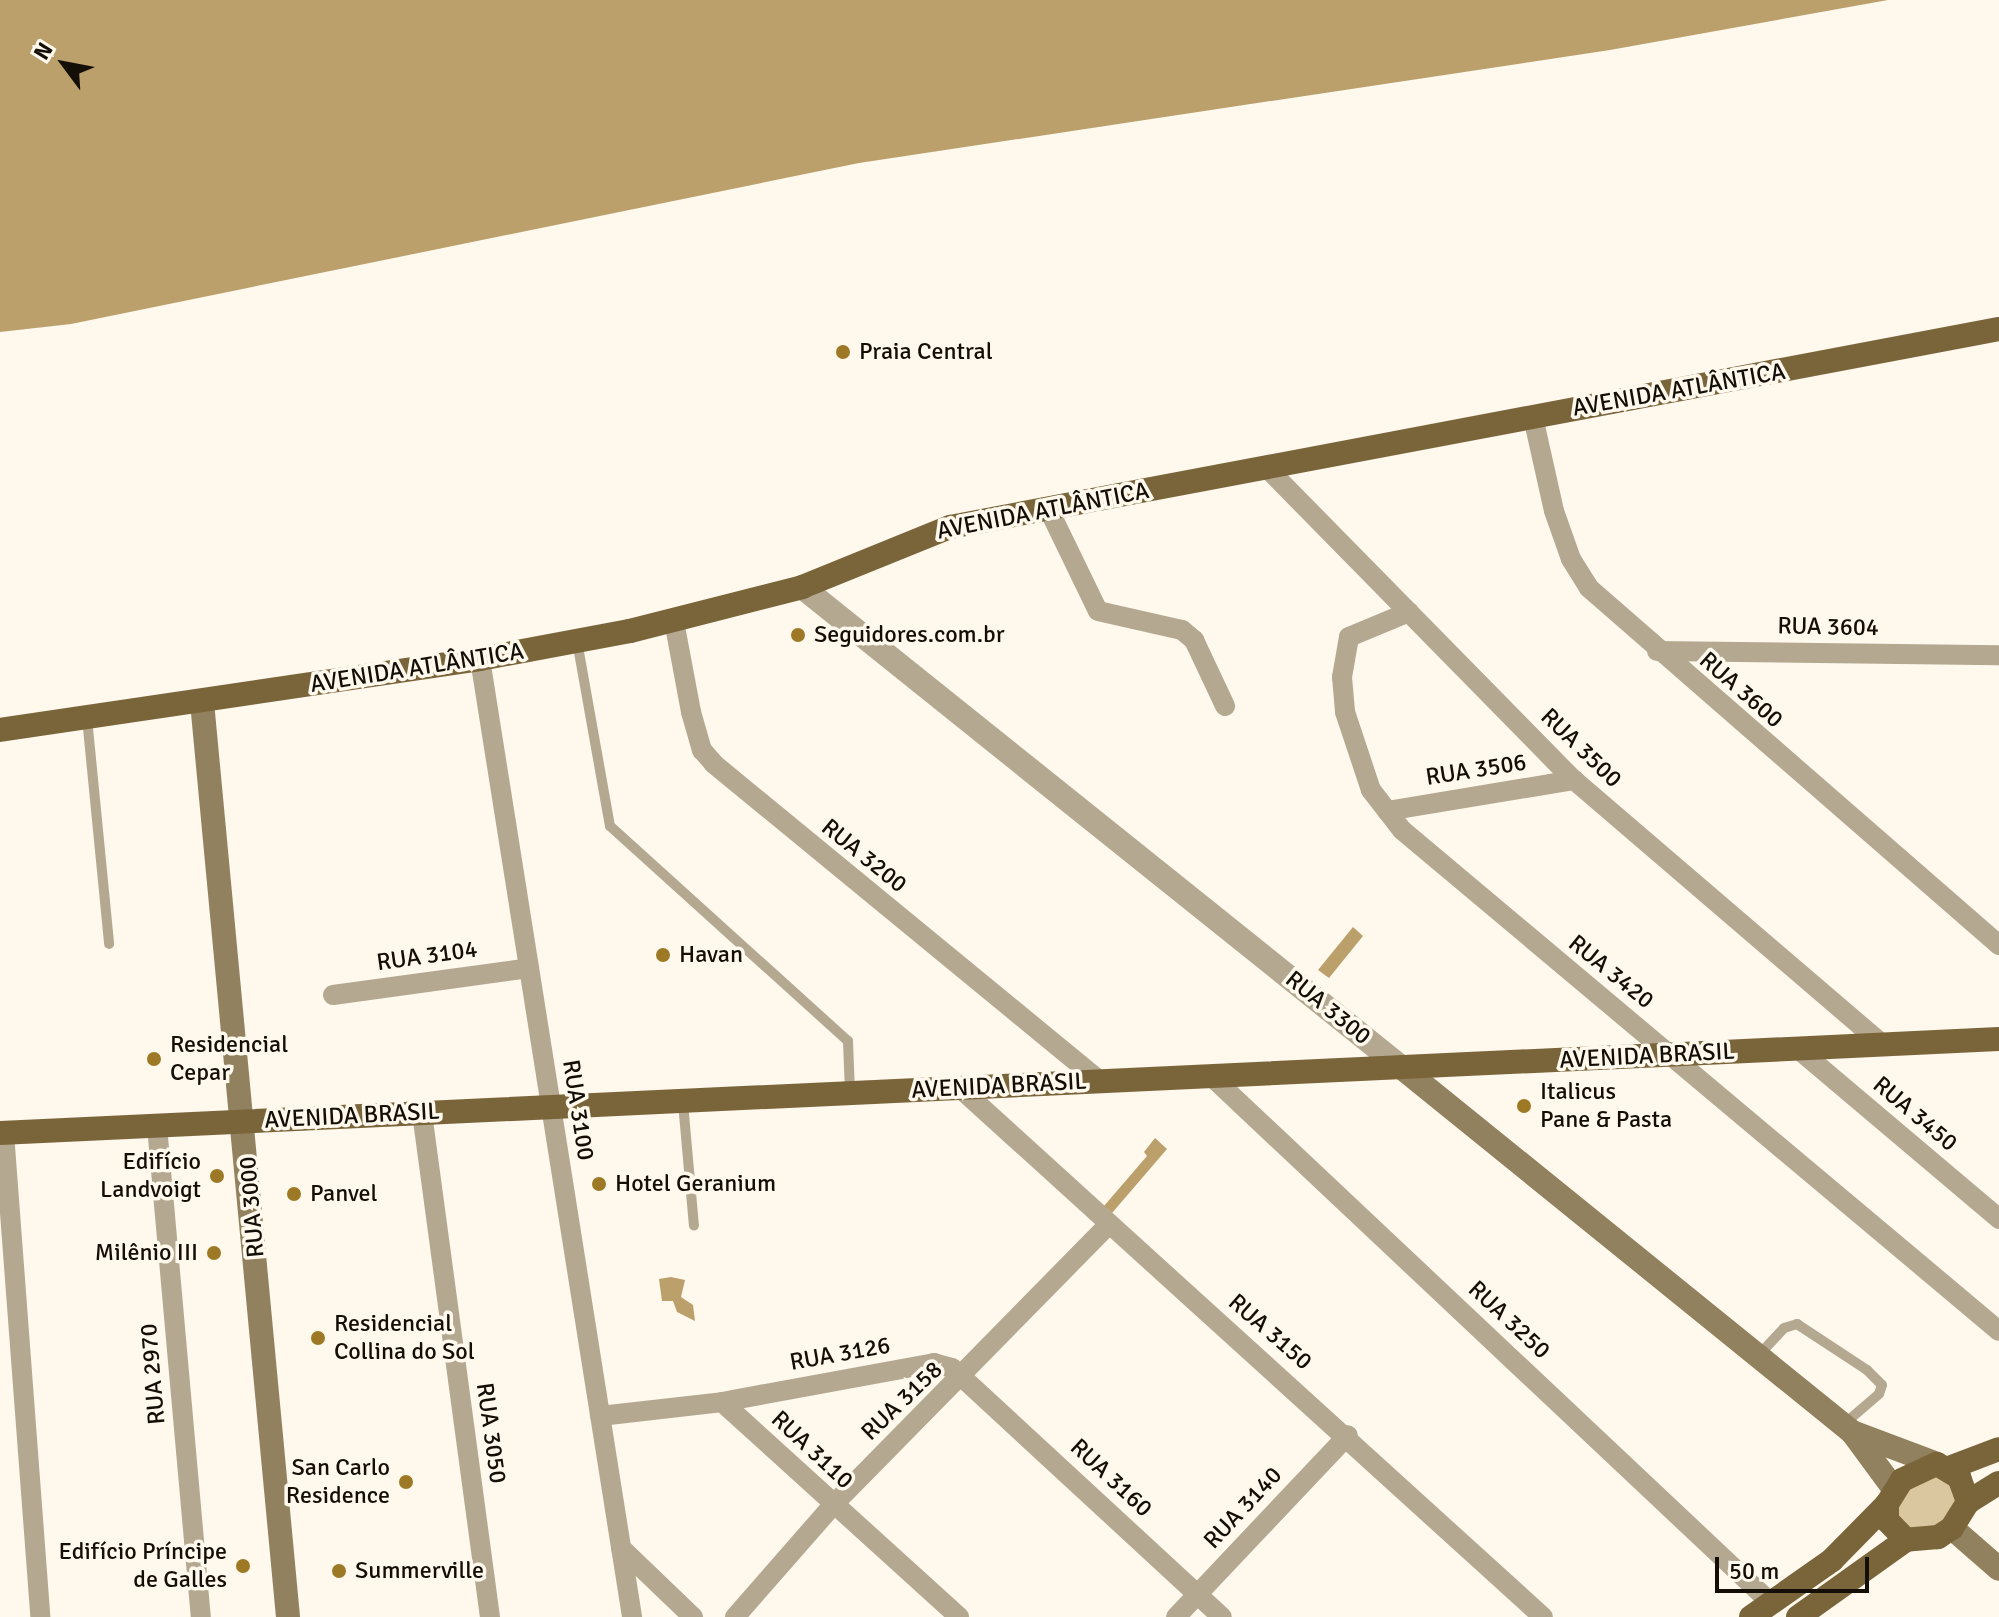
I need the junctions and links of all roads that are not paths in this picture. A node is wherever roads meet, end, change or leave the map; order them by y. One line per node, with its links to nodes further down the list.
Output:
1 (1999, 329): 2 (main road, AVENIDA ATLÂNTICA)
2 (1533, 417): 3 (main road, AVENIDA ATLÂNTICA); 9 (street, RUA 3600)
3 (1266, 467): 4 (main road, AVENIDA ATLÂNTICA); 6 (street, RUA 3500)
4 (1048, 508): 5 (main road, AVENIDA ATLÂNTICA); 13 (street)
5 (802, 587): 7 (main road, AVENIDA ATLÂNTICA); 26 (street, RUA 3300)
6 (1409, 612): 16 (street, RUA 3500); 17 (street, RUA 3420)
7 (674, 621): 8 (main road, AVENIDA ATLÂNTICA); 28 (street, RUA 3200)
8 (577, 641): 11 (main road, AVENIDA ATLÂNTICA); 30 (lane)
9 (1657, 651): 10 (street, RUA 3604); 19 (street, RUA 3600)
10 (1999, 655)
11 (480, 659): 12 (main road, AVENIDA ATLÂNTICA); 20 (street, RUA 3100)
12 (202, 702): 14 (main road, AVENIDA ATLÂNTICA); 34 (main road, RUA 3000)
13 (1225, 706)
14 (87, 718): 15 (main road, AVENIDA ATLÂNTICA); 18 (lane)
15 (0, 730)
16 (1574, 780): 17 (street, RUA 3506); 23 (street, RUA 3500)
17 (1387, 811): 25 (street, RUA 3420)
18 (109, 944)
19 (1999, 945)
20 (529, 968): 21 (street, RUA 3104); 32 (street, RUA 3100)
21 (333, 995)
22 (1996, 1042): 23 (main road, AVENIDA BRASIL)
23 (1882, 1044): 24 (main road, AVENIDA BRASIL)
24 (1797, 1048): 25 (main road, AVENIDA BRASIL); 37 (street, RUA 3450)
25 (1671, 1054): 26 (main road, AVENIDA BRASIL); 40 (street, RUA 3420)
26 (1401, 1067): 27 (main road, AVENIDA BRASIL); 41 (main road, RUA 3300)
27 (1211, 1076): 28 (main road, AVENIDA BRASIL); 58 (street, RUA 3250)
28 (1100, 1081): 29 (main road, AVENIDA BRASIL)
29 (960, 1088): 30 (main road, AVENIDA BRASIL); 38 (street, RUA 3150)
30 (850, 1092): 31 (main road, AVENIDA BRASIL)
31 (683, 1101): 32 (main road, AVENIDA BRASIL); 39 (lane)
32 (551, 1107): 33 (main road, AVENIDA BRASIL); 44 (street, RUA 3100)
33 (422, 1113): 34 (main road, AVENIDA BRASIL); 62 (street, RUA 3050)
34 (244, 1122): 35 (main road, AVENIDA BRASIL); 61 (main road, RUA 3000)
35 (157, 1126): 36 (main road, AVENIDA BRASIL); 60 (street, RUA 2970)
36 (2, 1133): 59 (street)
37 (1999, 1219)
38 (1109, 1224): 42 (street, RUA 3158); 46 (street, RUA 3150)
39 (694, 1226)
40 (1999, 1331)
41 (1758, 1356): 45 (main road, RUA 3300); 45 (lane)
42 (964, 1377): 43 (street, RUA 3126); 52 (street, RUA 3158); 57 (street, RUA 3160)
43 (722, 1402): 44 (street); 52 (street, RUA 3110)
44 (600, 1416): 55 (street, RUA 3100)
45 (1848, 1428): 48 (main road, RUA 3300); 50 (main road, RUA 3300)
46 (1348, 1435): 57 (street, RUA 3140); 69 (street, RUA 3150)
47 (1999, 1449): 48 (main road)
48 (1943, 1466): 50 (main road); 51 (main road)
49 (1999, 1483): 51 (main road)
50 (1890, 1496): 54 (main road); 58 (main road)
51 (1968, 1502): 53 (main road)
52 (833, 1505): 65 (street, RUA 3158); 66 (street, RUA 3110)
53 (1952, 1528): 54 (main road); 56 (main road)
54 (1906, 1540): 70 (main road)
55 (621, 1548): 63 (street, RUA 3100); 64 (street)
56 (1999, 1569)
57 (1198, 1594): 67 (street, RUA 3140); 68 (street, RUA 3160)
58 (1761, 1610)
59 (40, 1617)
60 (201, 1617)
61 (288, 1617)
62 (490, 1617)
63 (632, 1617)
64 (693, 1617)
65 (735, 1617)
66 (959, 1617)
67 (1176, 1617)
68 (1222, 1617)
69 (1543, 1617)
70 (1799, 1617)

